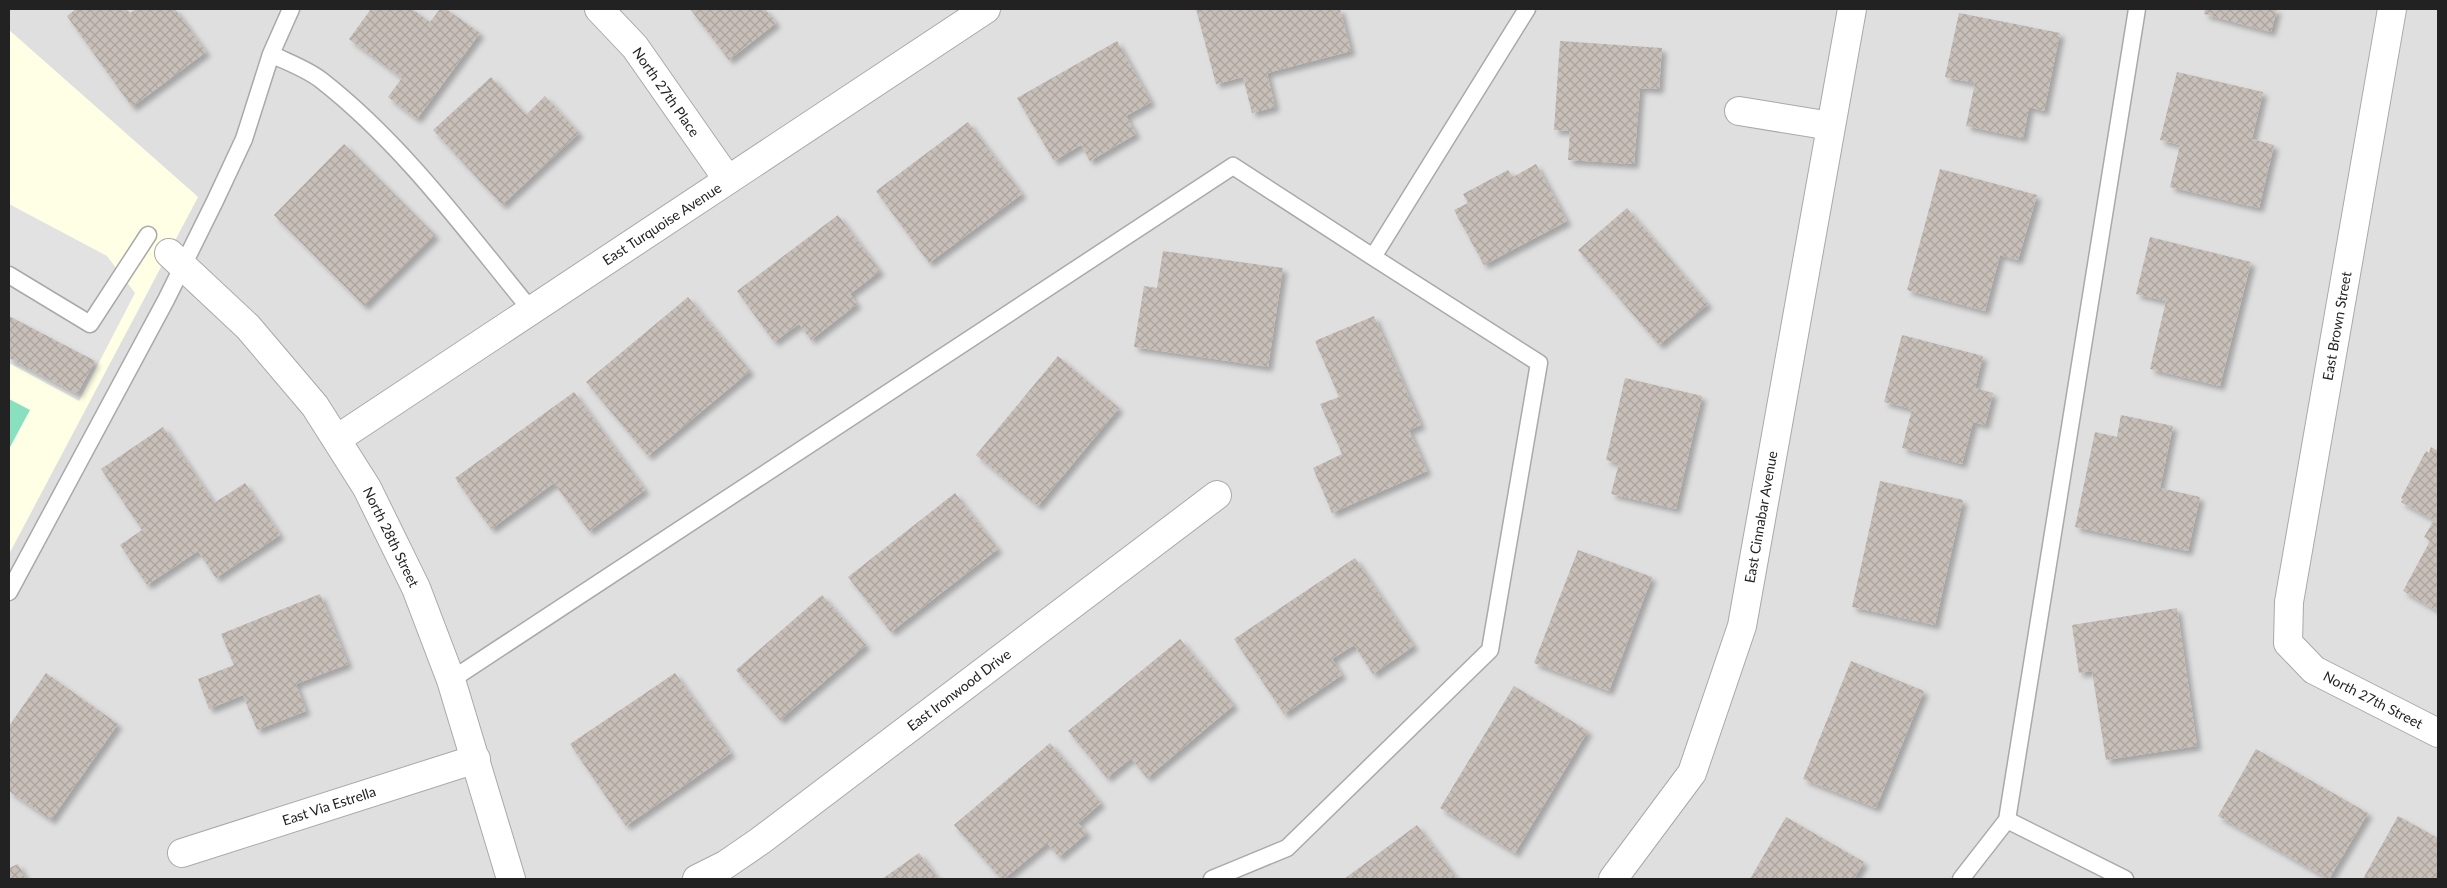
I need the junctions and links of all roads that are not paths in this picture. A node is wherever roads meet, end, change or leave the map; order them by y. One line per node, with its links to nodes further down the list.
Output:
1 (291, 9): 8 (lane)
2 (599, 9): 11 (street, North 27th Place)
3 (986, 9): 11 (street, East Turquoise Avenue)
4 (1527, 9): 13 (lane)
5 (1852, 9): 10 (street, East Cinnabar Avenue)
6 (2137, 9): 24 (lane)
7 (2392, 9): 20 (street, East Brown Street)
8 (271, 54): 14 (lane); 16 (lane)
9 (1739, 111): 10 (street)
10 (1831, 126): 29 (street, East Cinnabar Avenue)
11 (728, 180): 16 (street, East Turquoise Avenue)
12 (148, 235): 15 (lane)
13 (1373, 257): 21 (lane); 28 (lane)
14 (176, 260): 17 (street, North 28th Street); 19 (lane)
15 (9, 275)
16 (531, 310): 17 (street, East Turquoise Avenue)
17 (337, 439): 21 (street, North 28th Street)
18 (1217, 496): 27 (street, East Ironwood Drive)
19 (9, 592)
20 (2288, 643): 22 (street, North 27th Street)
21 (450, 680): 23 (street, North 28th Street)
22 (2438, 733)
23 (476, 759): 25 (street, East Via Estrella); 26 (street, North 28th Street)
24 (2007, 820): 30 (lane); 31 (lane)
25 (182, 852)
26 (511, 879)
27 (697, 879)
28 (1212, 879)
29 (1613, 879)
30 (1961, 879)
31 (2125, 879)

